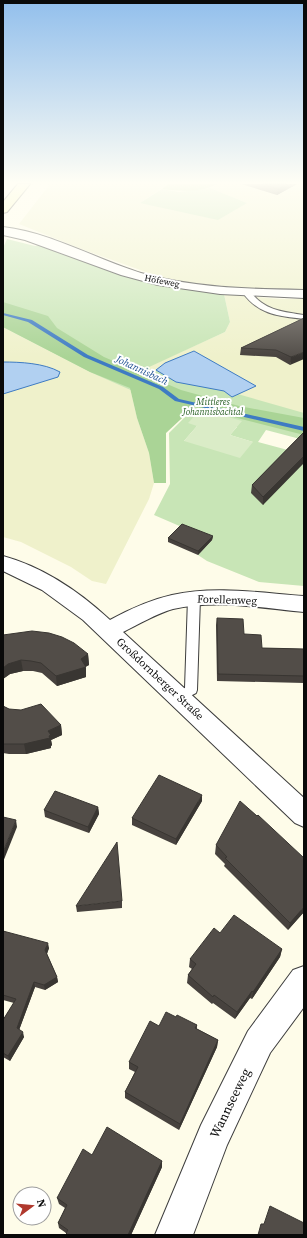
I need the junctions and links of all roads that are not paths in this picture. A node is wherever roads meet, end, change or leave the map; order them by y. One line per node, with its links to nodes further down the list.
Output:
1 (43, 242): 2 (street, Höfeweg)
2 (247, 293): 3 (street, Höfeweg); 4 (lane)
3 (304, 294)
4 (304, 317)
5 (3, 563): 8 (street, Großdornberger Straße)
6 (194, 598): 7 (street, Forellenweg); 8 (street, Forellenweg); 9 (lane)
7 (304, 604)
8 (108, 630): 9 (street, Großdornberger Straße)
9 (179, 697): 10 (street, Großdornberger Straße)
10 (304, 815)
11 (304, 981): 12 (street, Wannseeweg)
12 (174, 1235)

